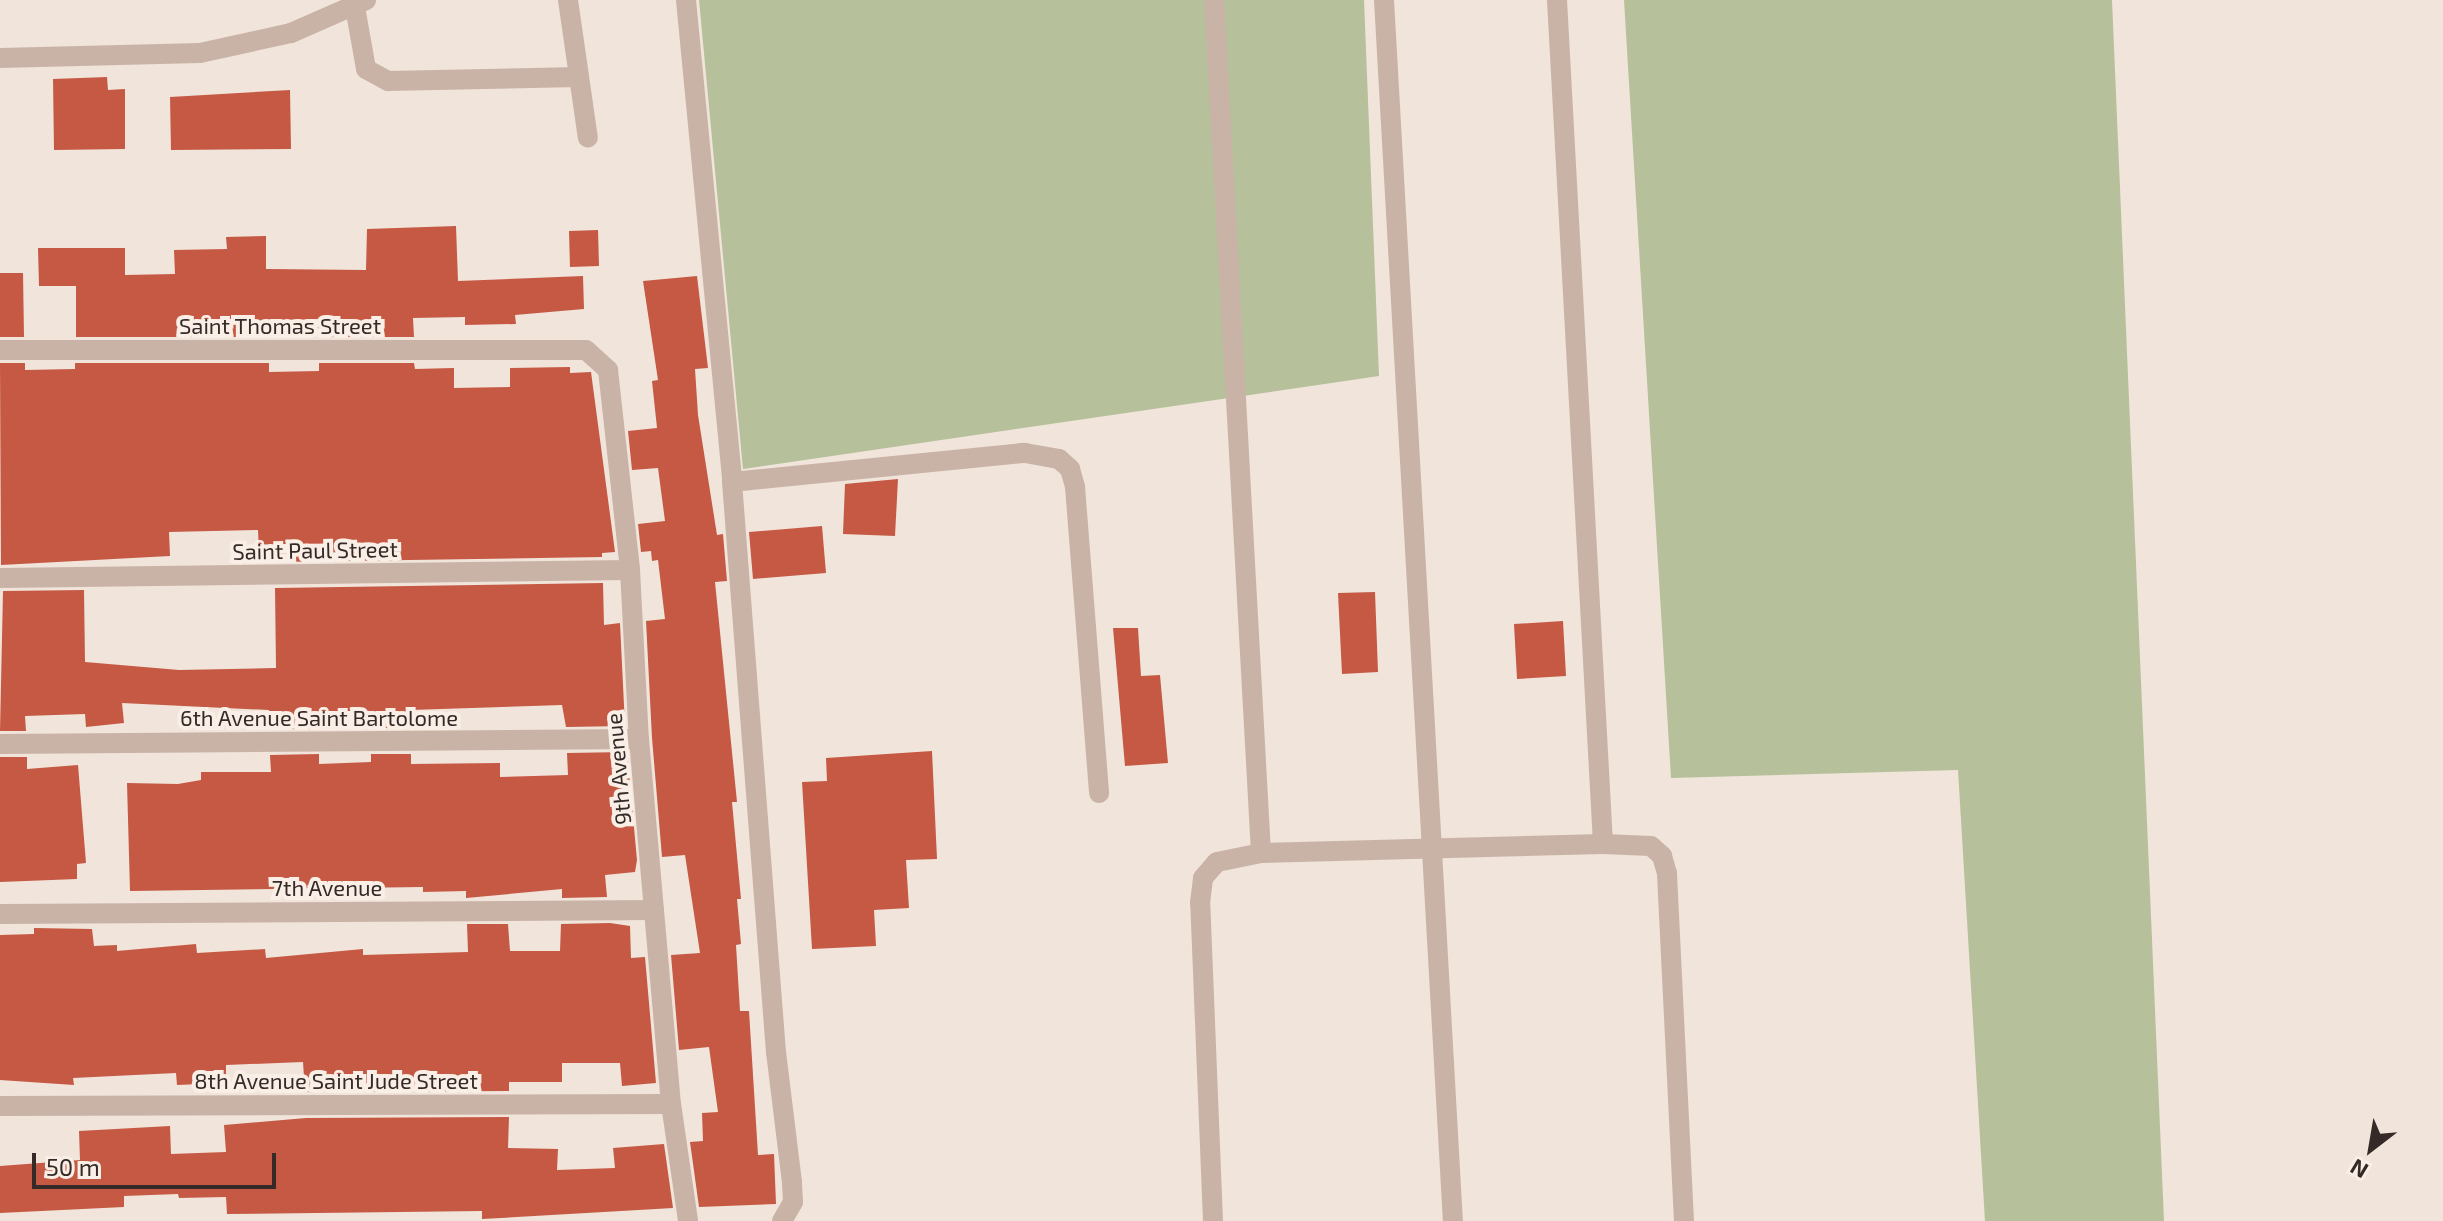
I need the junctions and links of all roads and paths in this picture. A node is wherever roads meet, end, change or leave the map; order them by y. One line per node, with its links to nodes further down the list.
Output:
1 (568, 0): 8 (street)
2 (686, 0): 12 (street)
3 (1214, 0): 20 (street)
4 (1384, 0): 19 (street)
5 (1557, 0): 18 (street)
6 (361, 4): 7 (street); 8 (street)
7 (0, 58)
8 (579, 77): 9 (street)
9 (588, 138)
10 (0, 350): 11 (street, Saint Thomas Street)
11 (559, 350): 13 (street, 9th Avenue)
12 (732, 482): 17 (street); 26 (street)
13 (630, 570): 14 (street, Saint Paul Street); 15 (street, 9th Avenue)
14 (0, 578)
15 (639, 739): 16 (street, 6th Avenue Saint Bartolome); 21 (street, 9th Avenue)
16 (0, 744)
17 (1099, 793)
18 (1603, 844): 19 (street); 29 (street)
19 (1435, 852): 20 (street); 28 (street)
20 (1261, 853): 27 (street)
21 (654, 910): 22 (street, 7th Avenue); 23 (street, 9th Avenue)
22 (0, 914)
23 (671, 1104): 24 (street, 8th Avenue Saint Jude Street); 25 (street, 9th Avenue)
24 (0, 1106)
25 (688, 1221)
26 (782, 1221)
27 (1213, 1221)
28 (1453, 1221)
29 (1684, 1221)

